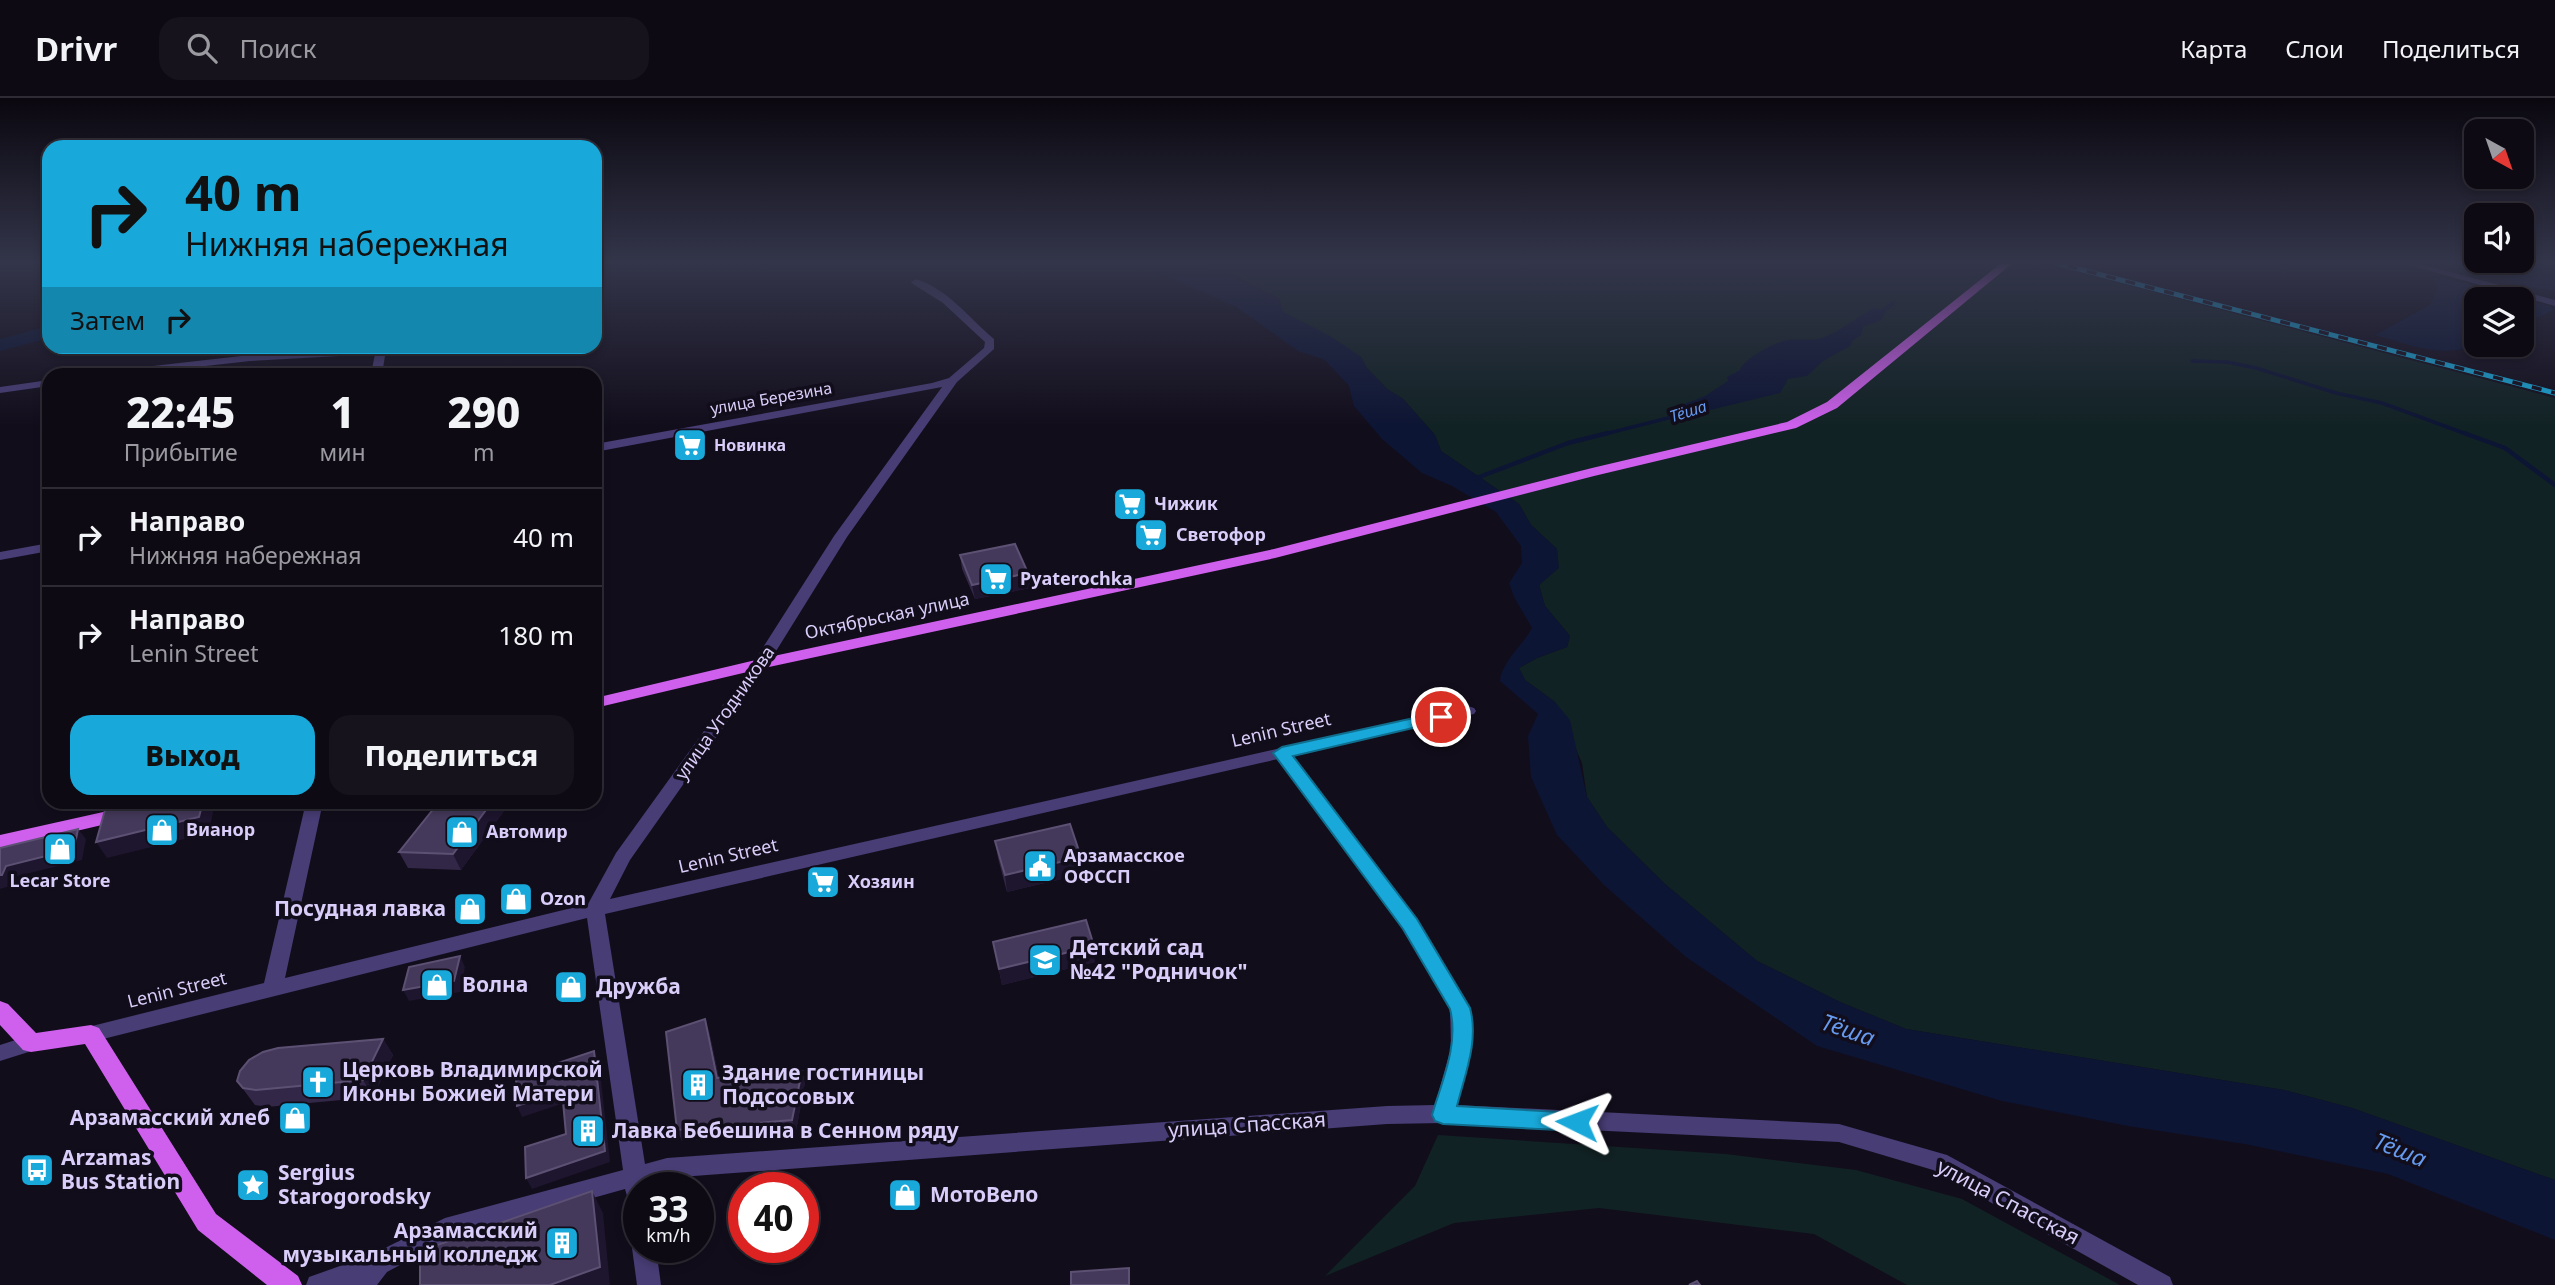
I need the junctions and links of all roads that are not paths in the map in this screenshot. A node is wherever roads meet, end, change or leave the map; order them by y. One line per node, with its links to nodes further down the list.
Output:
1 (962, 316): 5 (street)
2 (1943, 316): 11 (main road, Октябрьская улица)
3 (316, 354): 4 (street)
4 (162, 368)
5 (953, 380): 8 (street, улица Березина); 11 (street, улица Угодникова)
6 (42, 384): 7 (street)
7 (0, 390)
8 (602, 447)
9 (42, 548): 10 (street)
10 (0, 556)
11 (760, 664): 12 (main road, Октябрьская улица); 18 (street, улица Угодникова)
12 (602, 701)
13 (1468, 711): 14 (street, Lenin Street)
14 (1282, 753): 18 (street, Lenin Street); 24 (street)
15 (144, 809): 17 (main road)
16 (312, 809): 19 (street)
17 (0, 842)
18 (595, 909): 19 (street, Lenin Street); 25 (street)
19 (273, 989): 21 (street, Lenin Street)
20 (0, 1010): 22 (main road)
21 (91, 1034): 22 (main road, Lenin Street); 30 (main road)
22 (31, 1043): 23 (street, Lenin Street)
23 (0, 1053)
24 (1443, 1115): 26 (street, улица Спасская); 34 (street, улица Спасская)
25 (635, 1172)
26 (649, 1172)
27 (623, 1178): 29 (street, улица Спасская)
28 (647, 1263): 33 (street)
29 (378, 1264): 31 (street, улица Спасская); 32 (street)
30 (288, 1285)
31 (318, 1285)
32 (362, 1285)
33 (649, 1285)
34 (2161, 1285)

